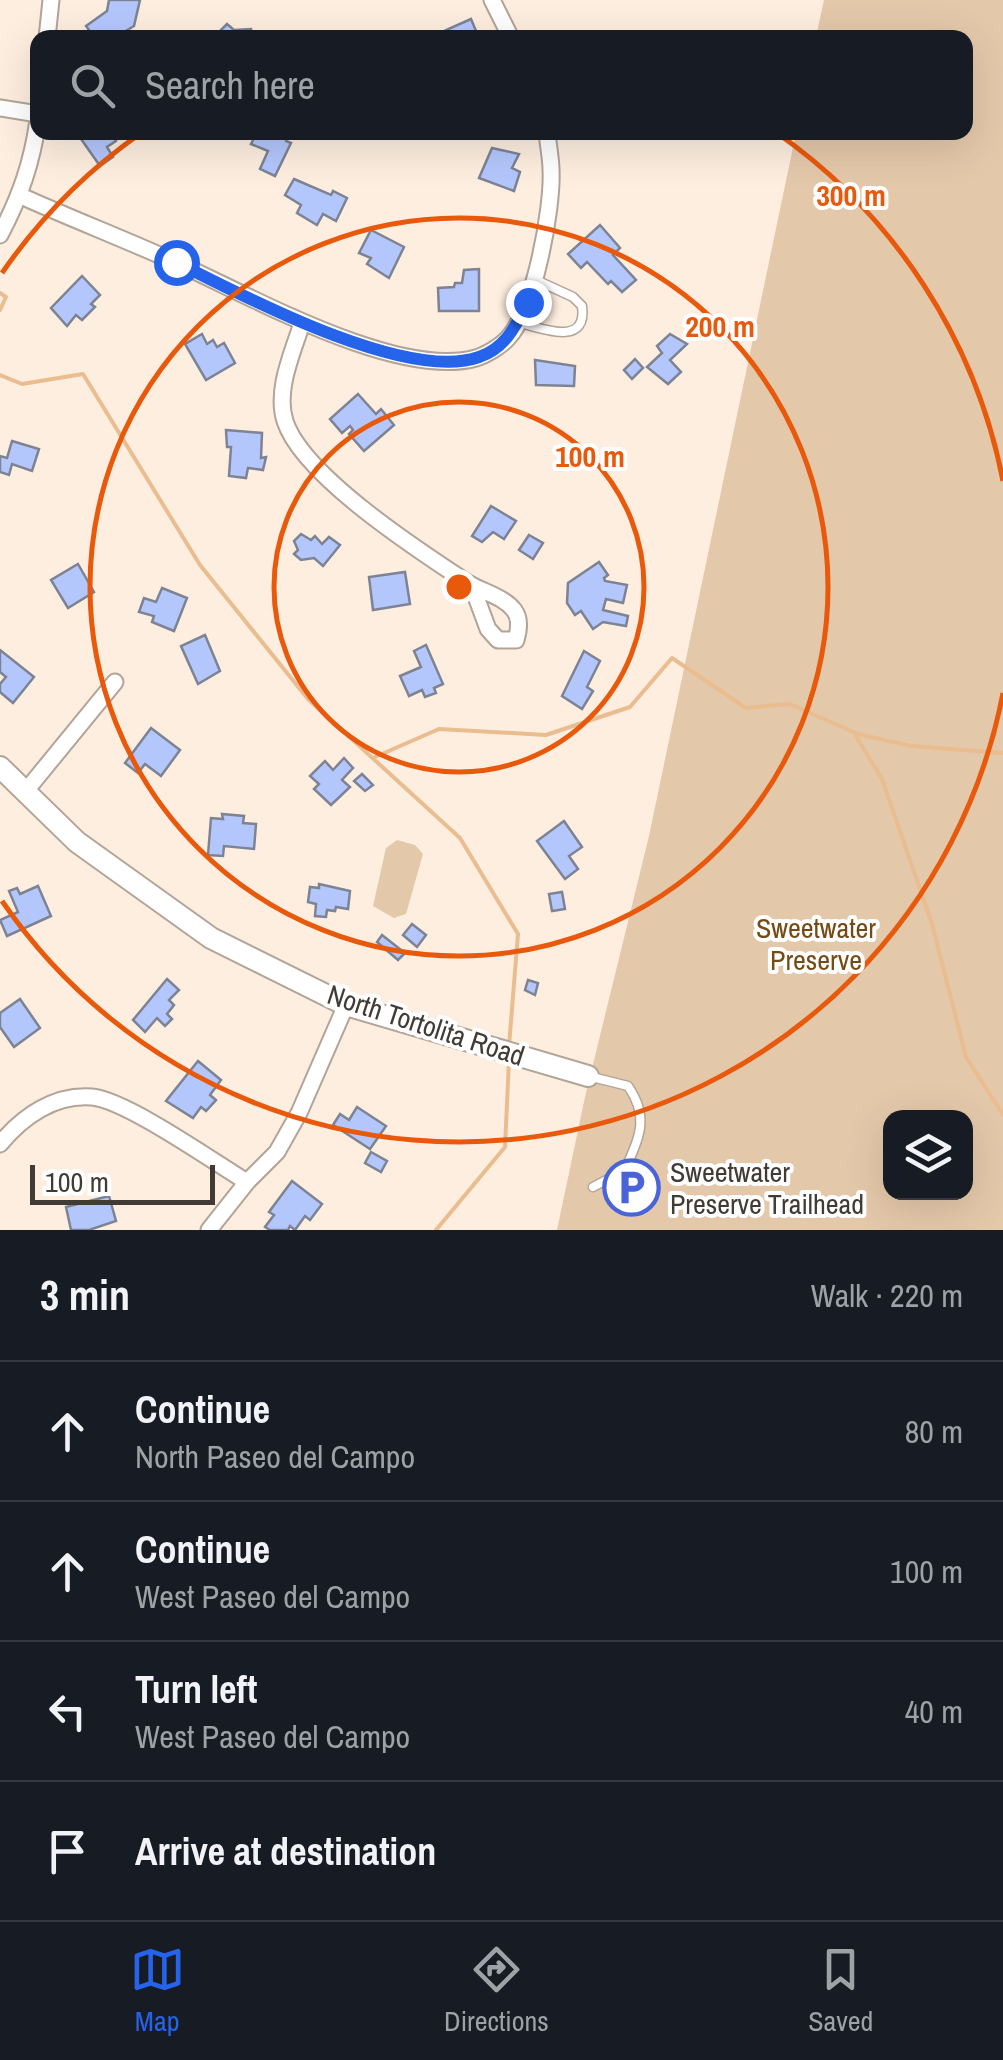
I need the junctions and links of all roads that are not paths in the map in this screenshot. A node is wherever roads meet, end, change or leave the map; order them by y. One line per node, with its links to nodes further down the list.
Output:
1 (52, 0): 3 (street)
2 (492, 0): 4 (street)
3 (48, 30)
4 (507, 30)
5 (0, 108): 6 (street)
6 (30, 115)
7 (35, 140): 9 (street)
8 (547, 140): 11 (street)
9 (21, 196): 10 (street); 13 (street)
10 (0, 235)
11 (534, 280): 12 (street); 12 (lane)
12 (517, 322): 13 (street)
13 (302, 323): 14 (street)
14 (472, 586)
15 (115, 682): 17 (street)
16 (0, 766): 17 (street, North Tortolita Road)
17 (25, 792): 18 (street, North Tortolita Road)
18 (346, 1005): 19 (street, North Tortolita Road); 21 (street)
19 (588, 1076): 22 (lane)
20 (0, 1144): 21 (street)
21 (247, 1182): 23 (street)
22 (593, 1187)
23 (210, 1230)

